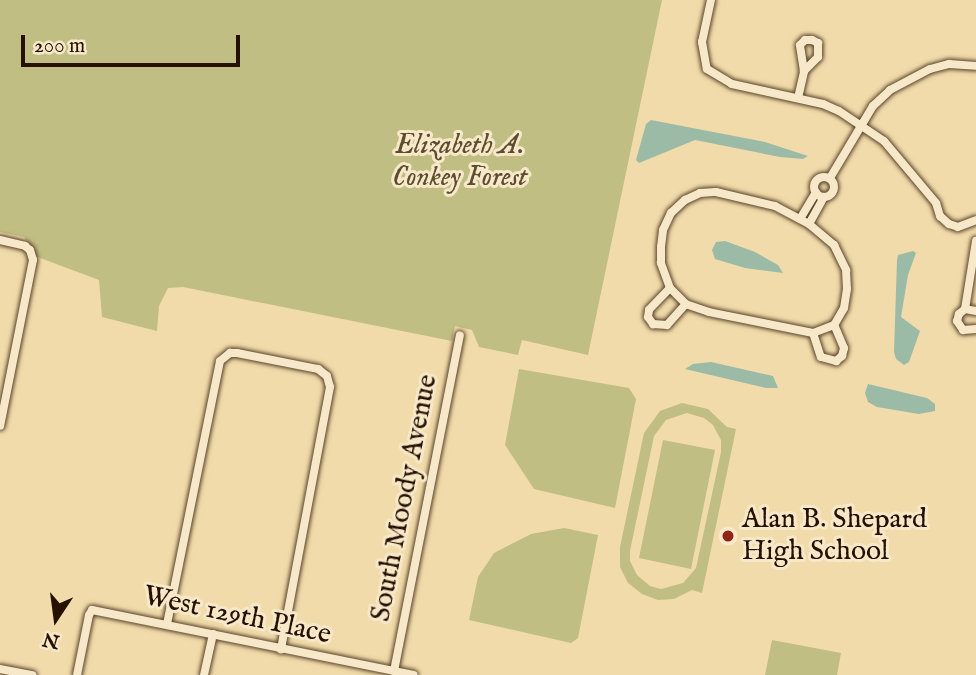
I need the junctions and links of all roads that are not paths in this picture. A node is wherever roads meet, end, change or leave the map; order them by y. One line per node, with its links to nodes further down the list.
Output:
1 (711, 0): 6 (street)
2 (976, 58): 3 (street)
3 (964, 63): 4 (street); 7 (street)
4 (976, 66)
5 (804, 71): 6 (street)
6 (799, 98): 7 (street)
7 (861, 125): 8 (street); 14 (street)
8 (830, 178): 9 (street); 10 (street)
9 (816, 192): 10 (street); 11 (street)
10 (824, 197): 13 (street)
11 (800, 219): 13 (street); 17 (street)
12 (976, 219): 14 (street)
13 (808, 224): 21 (street)
14 (967, 225): 15 (street)
15 (976, 239): 19 (street)
16 (0, 240): 25 (street)
17 (670, 288): 18 (street); 18 (street)
18 (686, 304): 23 (street)
19 (965, 309): 20 (street); 22 (street)
20 (976, 311)
21 (834, 325): 23 (street); 23 (street)
22 (976, 329)
23 (813, 333)
24 (460, 335): 30 (street, South Moody Avenue)
25 (0, 426)
26 (167, 624): 27 (street, West 129th Place); 28 (street); 32 (street, West 129th Place)
27 (212, 634): 28 (street, West 129th Place); 33 (street)
28 (281, 649): 30 (street, West 129th Place)
29 (0, 668): 31 (street)
30 (394, 671): 34 (street, West 129th Place)
31 (32, 675)
32 (77, 675)
33 (204, 675)
34 (413, 675)

